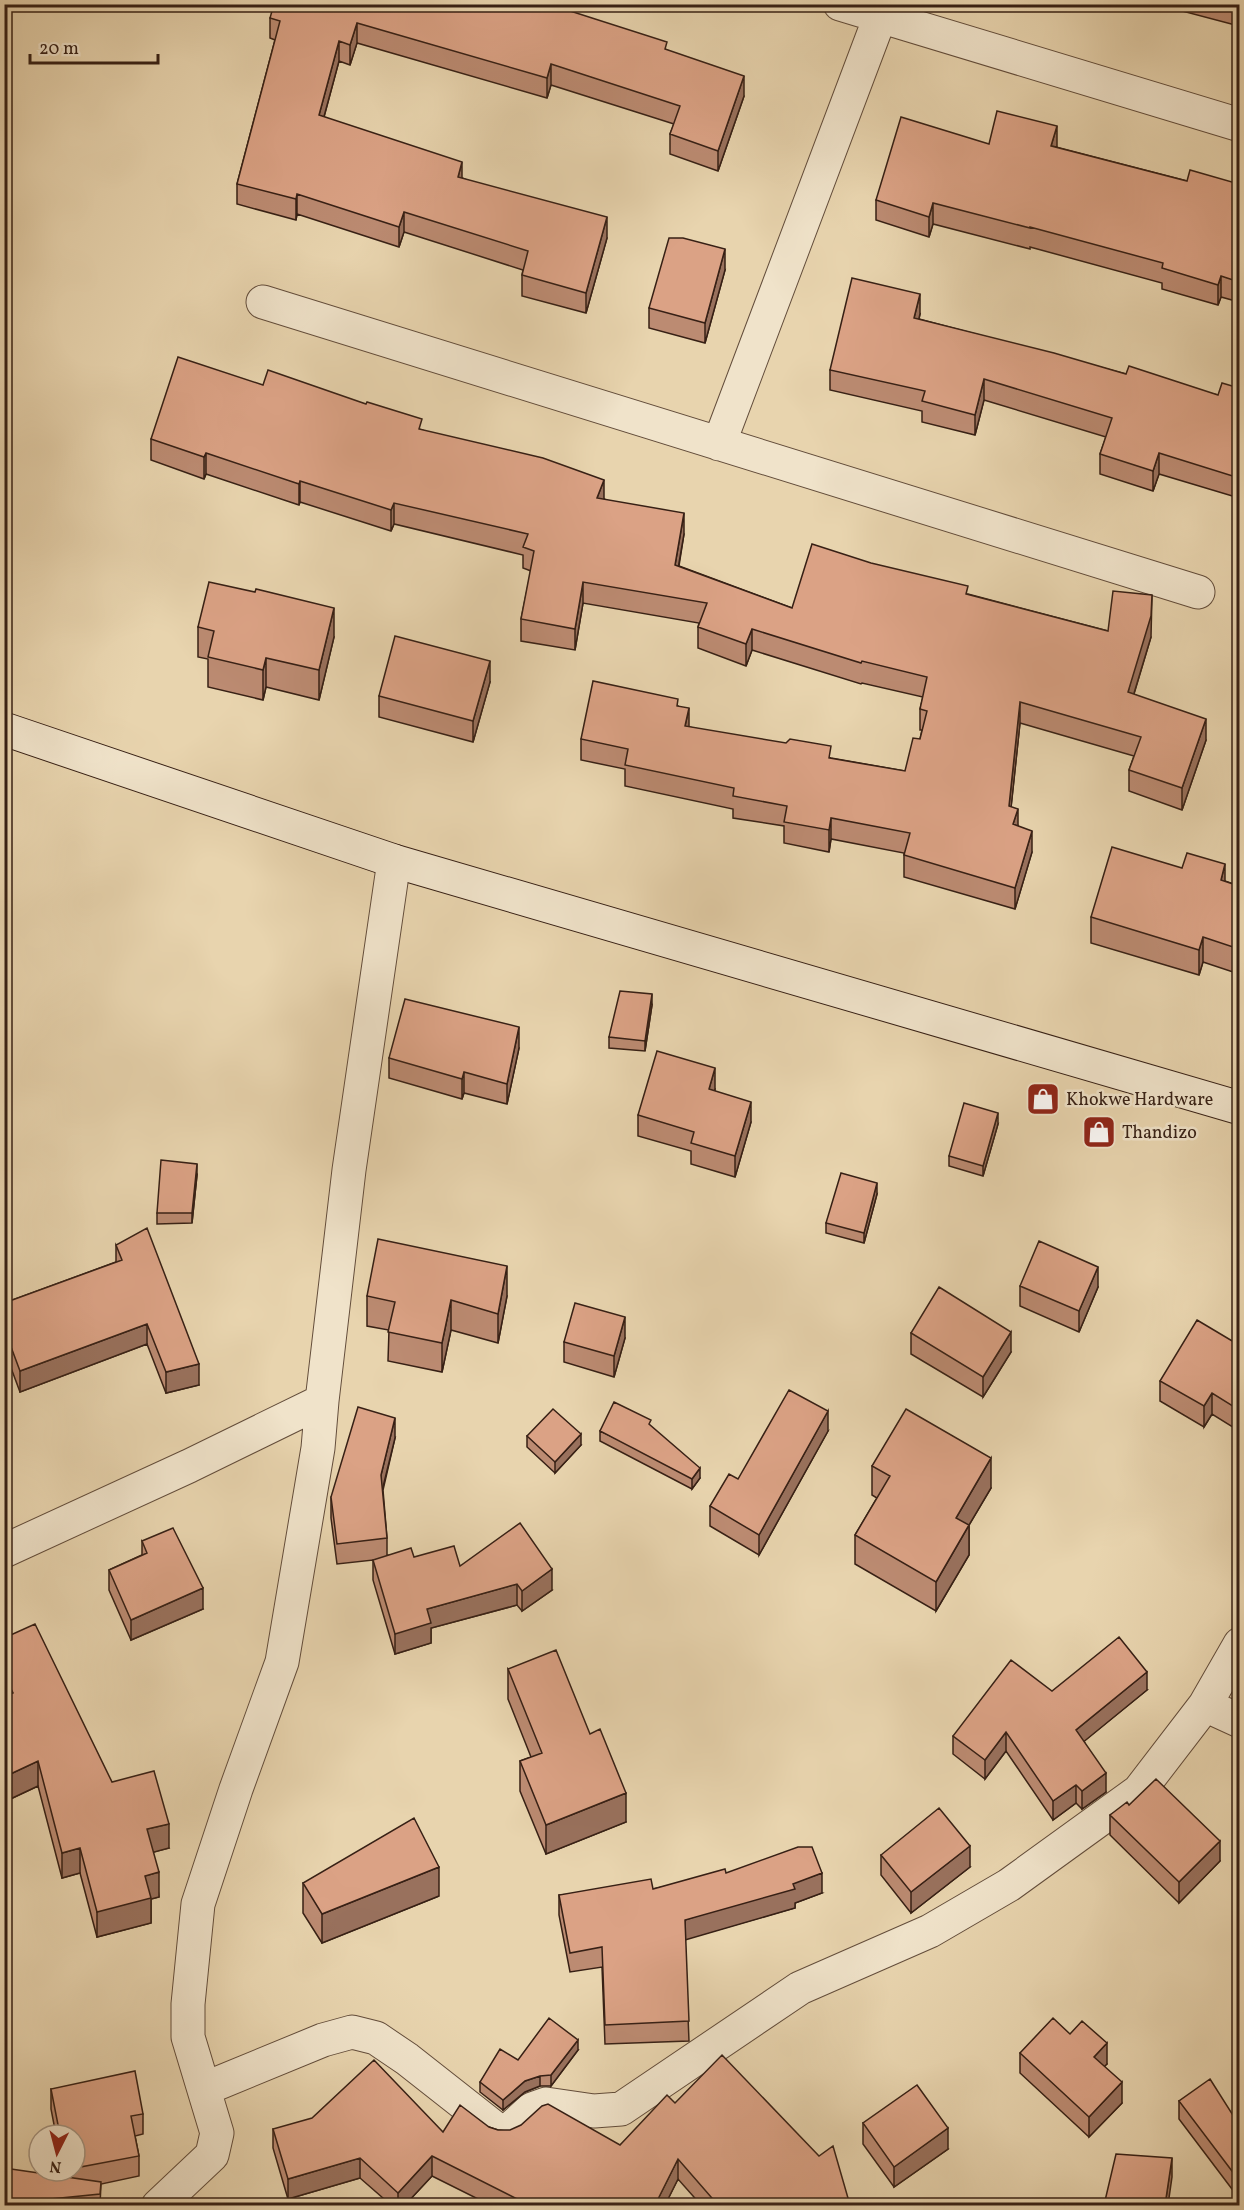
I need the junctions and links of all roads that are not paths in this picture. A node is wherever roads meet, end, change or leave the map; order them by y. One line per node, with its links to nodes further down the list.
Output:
1 (840, 4): 2 (street)
2 (880, 17): 3 (street); 5 (street)
3 (1239, 125)
4 (263, 302): 5 (street)
5 (719, 444): 6 (street)
6 (1198, 592)
7 (4, 729): 8 (street)
8 (394, 861): 9 (street); 10 (street)
9 (1239, 1108)
10 (322, 1401): 11 (street); 15 (street)
11 (4, 1551)
12 (1239, 1644): 13 (street)
13 (1205, 1705): 14 (street); 15 (street)
14 (1239, 1721)
15 (204, 2090): 16 (street)
16 (158, 2205)

